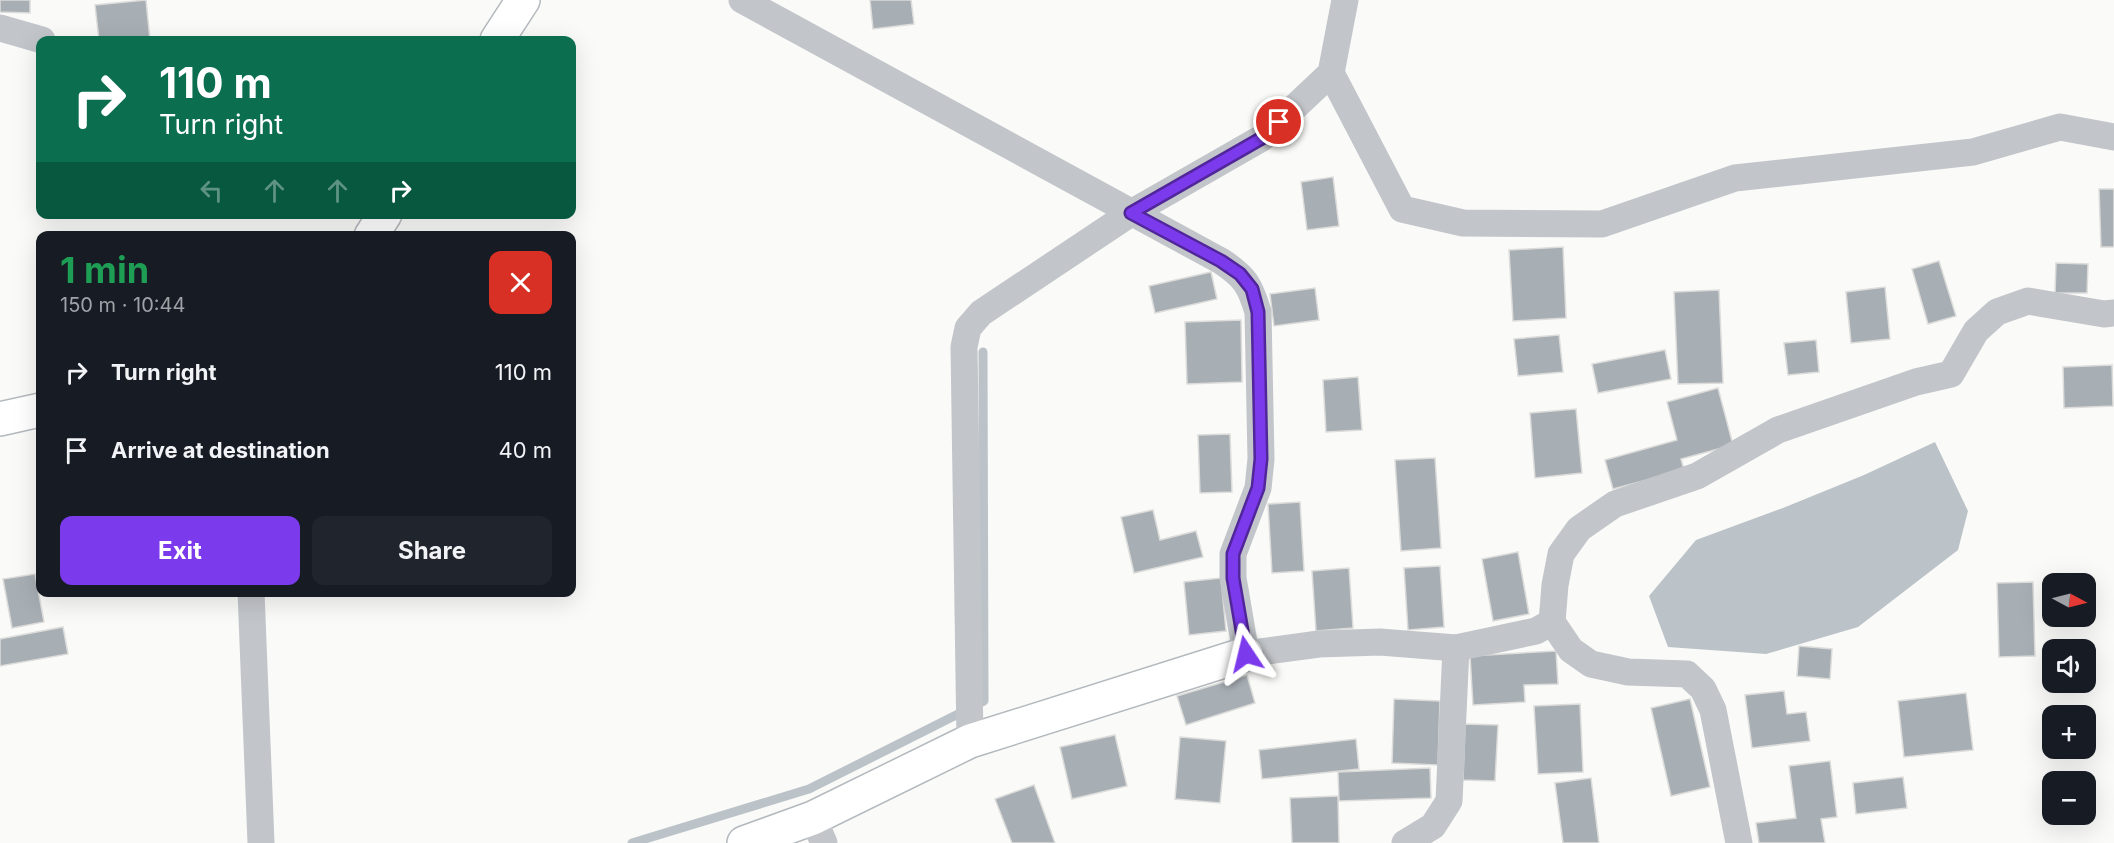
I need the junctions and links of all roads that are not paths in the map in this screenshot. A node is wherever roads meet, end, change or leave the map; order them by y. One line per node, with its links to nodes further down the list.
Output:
1 (523, 0): 5 (street)
2 (742, 0): 9 (street)
3 (1345, 0): 7 (street)
4 (0, 28): 6 (street)
5 (500, 36)
6 (36, 38)
7 (1331, 73): 8 (street); 9 (street)
8 (2114, 137)
9 (1131, 213): 16 (street); 17 (street)
10 (2114, 313): 14 (street)
11 (36, 411): 12 (street)
12 (0, 419)
13 (251, 597): 19 (street)
14 (1552, 621): 15 (street); 22 (street)
15 (1456, 648): 16 (street); 21 (street)
16 (1246, 654): 17 (street)
17 (970, 741): 18 (street)
18 (818, 830): 20 (street)
19 (261, 843)
20 (744, 843)
21 (1405, 843)
22 (1739, 843)

